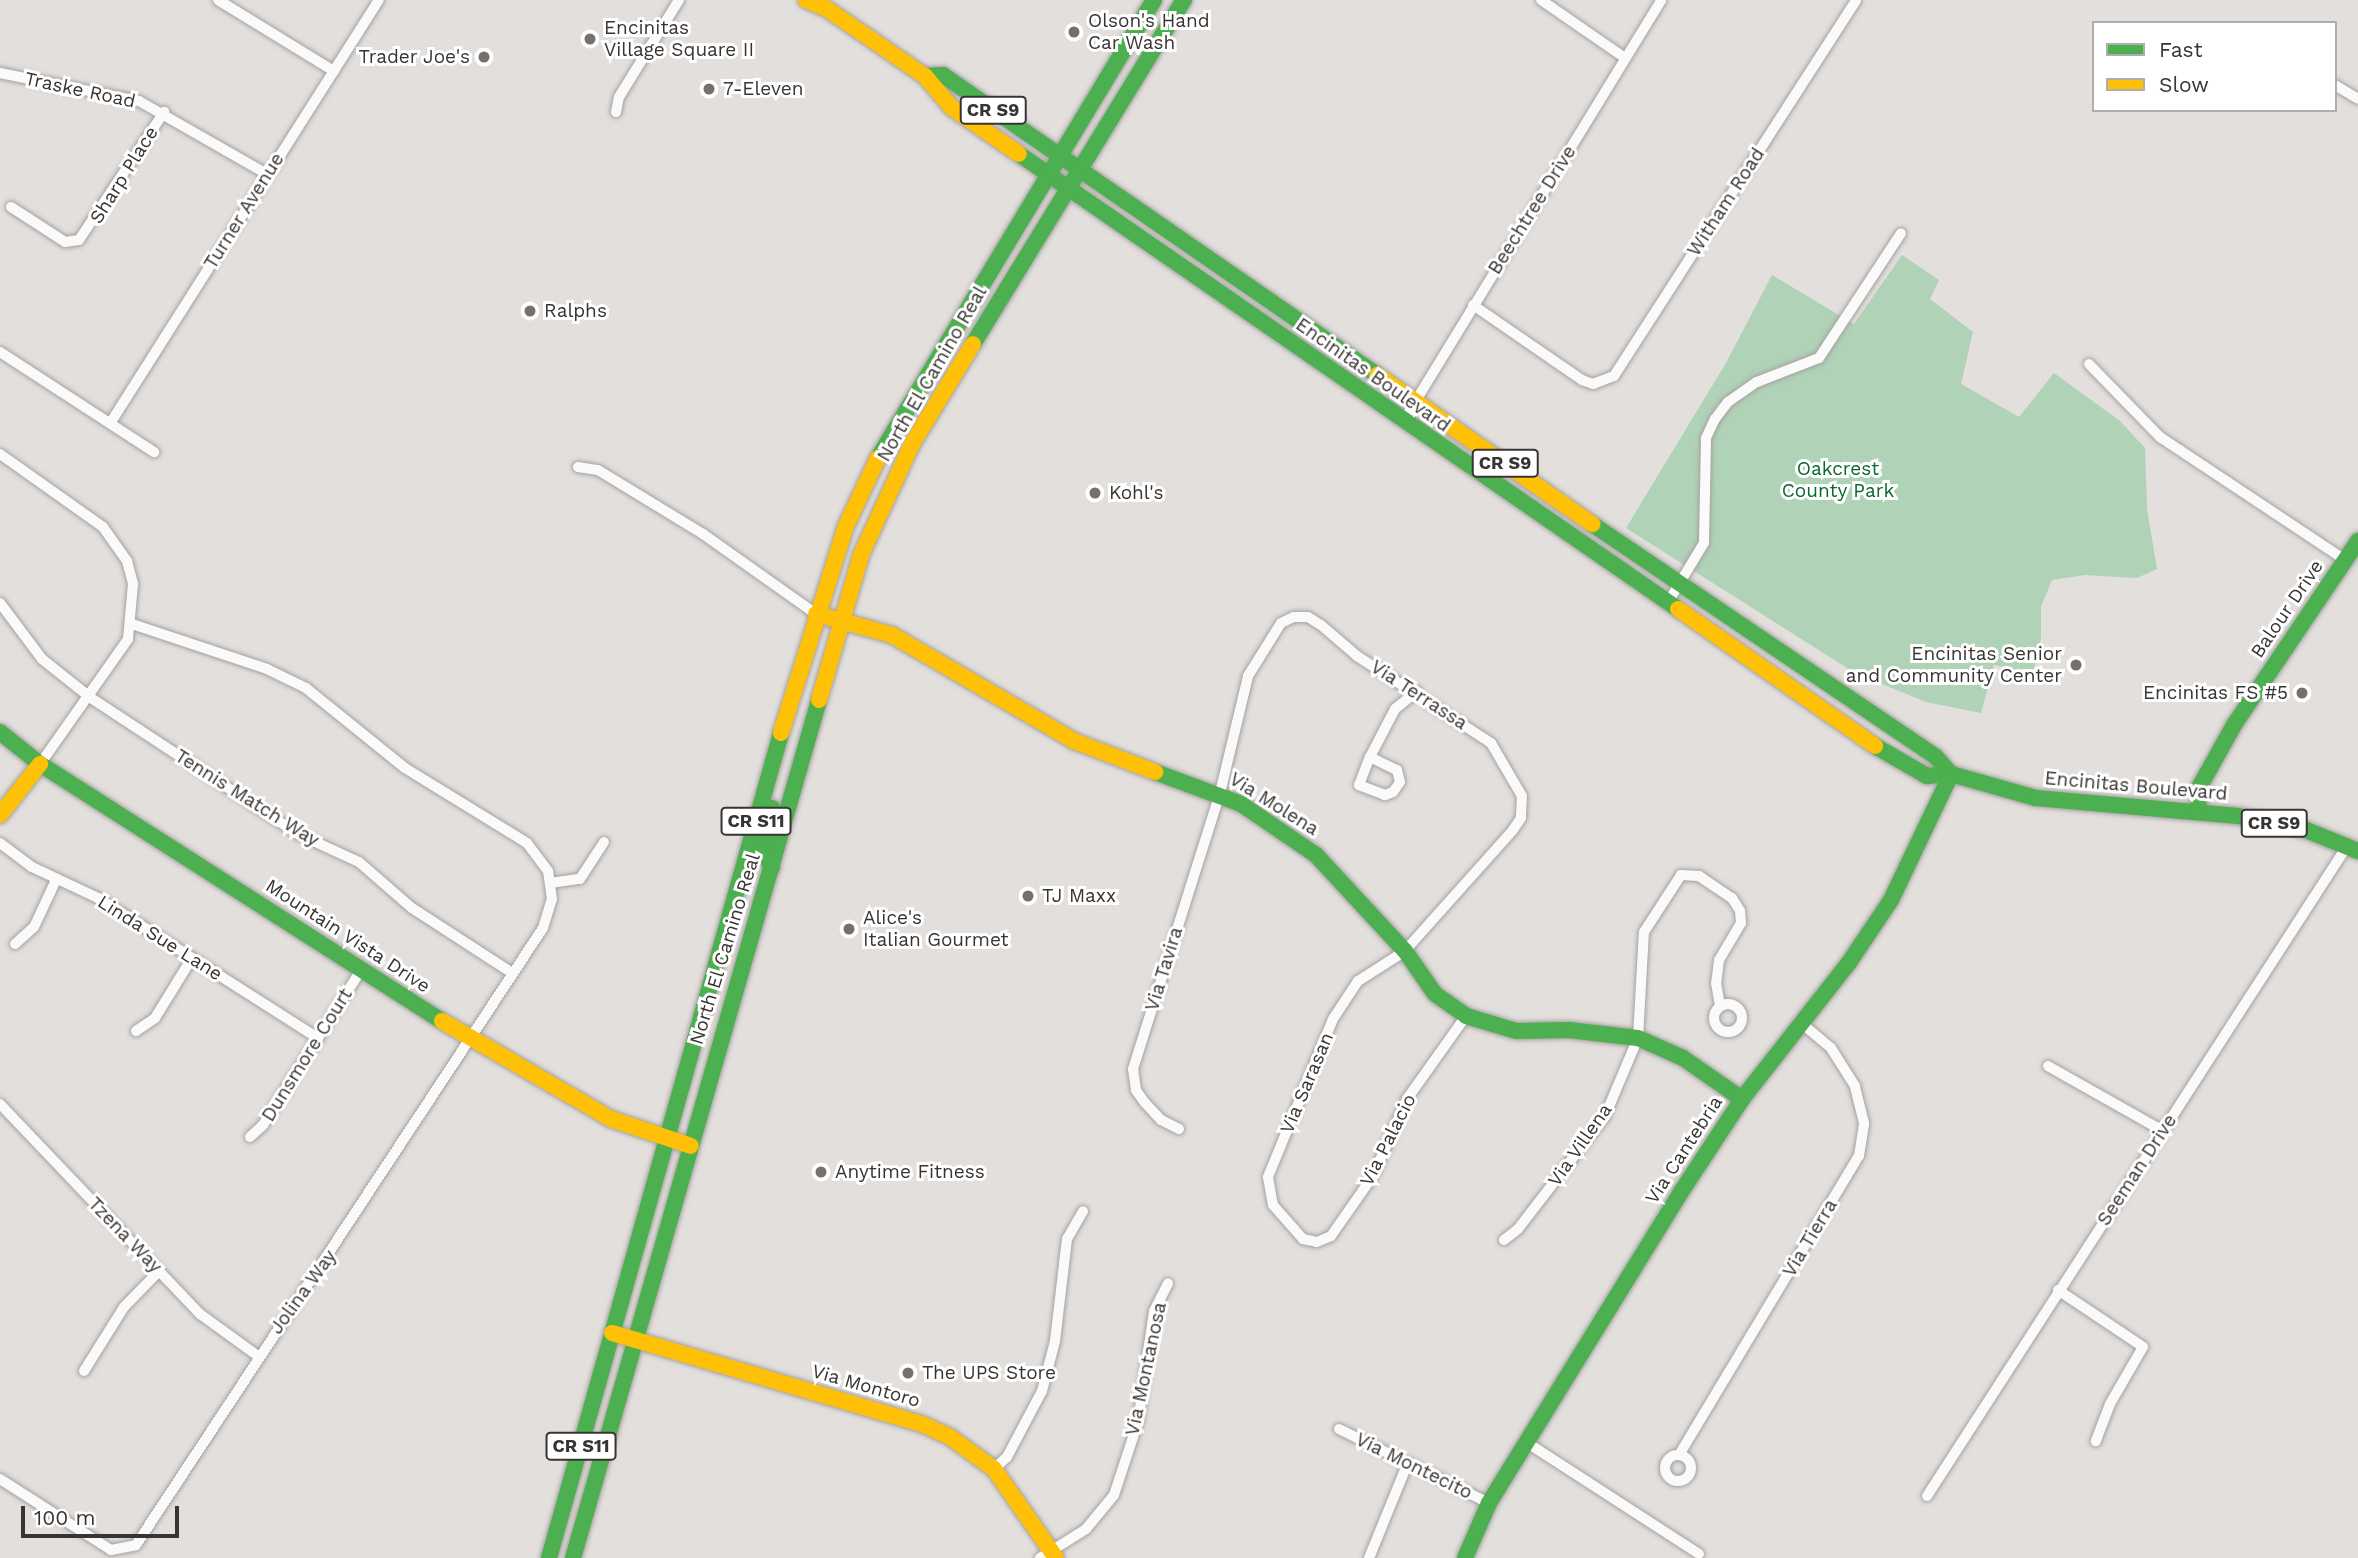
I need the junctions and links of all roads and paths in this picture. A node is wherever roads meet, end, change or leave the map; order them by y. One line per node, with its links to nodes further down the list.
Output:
1 (218, 0): 14 (street)
2 (379, 0): 14 (street, Turner Avenue)
3 (679, 0): 20 (street)
4 (806, 0): 11 (main road, Encinitas Boulevard / CR S9)
5 (1154, 0): 21 (main road)
6 (1171, 0): 12 (main road)
7 (1184, 0): 12 (main road)
8 (1541, 0): 13 (street)
9 (1661, 0): 13 (street, Beechtree Drive)
10 (1857, 0): 28 (street, Witham Road)
11 (823, 4): 16 (main road, Encinitas Boulevard / CR S9)
12 (1168, 26): 22 (main road)
13 (1625, 58): 28 (street, Beechtree Drive)
14 (334, 71): 23 (street, Turner Avenue)
15 (0, 73): 19 (street, Traske Road)
16 (925, 76): 21 (main road, Encinitas Boulevard / CR S9); 24 (main road, Encinitas Boulevard / CR S9)
17 (2337, 86): 18 (street)
18 (2358, 99)
19 (164, 112): 23 (street, Traske Road); 26 (street, Sharp Place)
20 (616, 112)
21 (1058, 155): 22 (main road, Encinitas Boulevard / CR S9); 24 (main road, CR S11)
22 (1080, 170): 25 (main road, CR S11); 30 (main road, Encinitas Boulevard / CR S9)
23 (267, 174): 36 (street, Turner Avenue)
24 (1047, 174): 25 (main road, Encinitas Boulevard / CR S9); 33 (main road, North El Camino Real / CR S11)
25 (1068, 189): 29 (main road, Encinitas Boulevard / CR S9); 37 (main road, North El Camino Real / CR S11)
26 (11, 207)
27 (1902, 233): 45 (street)
28 (1474, 305): 34 (street, Beechtree Drive)
29 (1248, 314): 30 (main road); 35 (main road, Encinitas Boulevard / CR S9)
30 (1330, 343): 34 (main road, Encinitas Boulevard / CR S9)
31 (0, 352): 36 (street)
32 (2089, 364): 43 (street)
33 (925, 374): 37 (main road); 40 (main road, North El Camino Real / CR S11)
34 (1416, 400): 35 (street, Beechtree Drive); 45 (main road, Encinitas Boulevard / CR S9)
35 (1404, 420): 47 (main road, Encinitas Boulevard / CR S9)
36 (111, 422): 38 (street)
37 (912, 444): 44 (main road, North El Camino Real / CR S11)
38 (154, 452)
39 (0, 454): 50 (street)
40 (877, 461): 44 (main road); 48 (main road, North El Camino Real / CR S11)
41 (578, 467): 48 (street)
42 (2358, 541): 43 (main road, Balour Drive)
43 (2345, 560): 59 (main road, Balour Drive)
44 (856, 571): 49 (main road, North El Camino Real / CR S11)
45 (1679, 584): 47 (street); 57 (main road, Encinitas Boulevard / CR S9)
46 (0, 603): 52 (street, Tennis Match Way)
47 (1667, 604): 57 (main road, Encinitas Boulevard / CR S9)
48 (816, 614): 49 (main road, Via Molena); 55 (main road, North El Camino Real / CR S11)
49 (840, 621): 58 (main road, Via Molena); 64 (main road, North El Camino Real / CR S11)
50 (132, 624): 52 (street); 66 (street)
51 (1417, 691): 54 (street); 58 (street, Via Terrassa); 68 (street, Via Terrassa)
52 (91, 698): 56 (street); 71 (street, Tennis Match Way)
53 (0, 732): 56 (main road, Mountain Vista Drive)
54 (1370, 757)
55 (774, 760): 64 (main road); 84 (main road, North El Camino Real / CR S11)
56 (40, 764): 60 (main road); 70 (main road, Mountain Vista Drive)
57 (1951, 774): 59 (main road, Encinitas Boulevard / CR S9); 74 (main road, Via Cantebria)
58 (1220, 793): 68 (main road, Via Molena); 82 (street, Via Tavira)
59 (2198, 812): 63 (main road, Encinitas Boulevard / CR S9)
60 (0, 815)
61 (604, 842): 66 (street)
62 (0, 843): 65 (street, Linda Sue Lane)
63 (2353, 848): 83 (street, Seeman Drive)
64 (772, 868): 86 (main road, North El Camino Real / CR S11)
65 (56, 880): 67 (street); 69 (street, Linda Sue Lane)
66 (550, 884): 71 (street, Jolina Way)
67 (15, 944)
68 (1405, 951): 73 (main road, Via Molena); 88 (street, Via Sarasan)
69 (192, 958): 75 (street); 76 (street, Linda Sue Lane)
70 (360, 970): 76 (street, Dunsmore Court); 77 (main road, Mountain Vista Drive)
71 (513, 973): 77 (street, Jolina Way)
72 (1720, 1006): 78 (street, Via Villena)
73 (1466, 1016): 78 (main road, Via Molena); 88 (street, Via Palacio)
74 (1800, 1022): 80 (main road, Via Cantebria); 100 (street, Via Tierra)
75 (136, 1031)
76 (318, 1038): 85 (street, Dunsmore Court)
77 (469, 1038): 84 (main road, Mountain Vista Drive); 95 (street, Jolina Way)
78 (1638, 1038): 80 (main road, Via Molena); 89 (street, Via Villena)
79 (2048, 1066): 83 (street)
80 (1742, 1099): 99 (main road, Via Cantebria)
81 (0, 1104): 90 (street, Tzena Way)
82 (1179, 1129)
83 (2163, 1130): 92 (street, Seeman Drive)
84 (666, 1137): 86 (main road, Mountain Vista Drive); 93 (main road, North El Camino Real / CR S11)
85 (250, 1138)
86 (691, 1146): 94 (main road, North El Camino Real / CR S11)
87 (1083, 1212): 102 (street)
88 (1300, 1234)
89 (1504, 1240)
90 (159, 1271): 95 (street, Tzena Way); 96 (street)
91 (1168, 1283): 108 (street, Via Montanosa)
92 (2058, 1290): 98 (street); 105 (street, Seeman Drive)
93 (612, 1333): 94 (main road, Via Montoro); 104 (main road, North El Camino Real / CR S11)
94 (633, 1340): 102 (main road, Via Montoro); 111 (main road, North El Camino Real / CR S11)
95 (258, 1356): 103 (street, Jolina Way)
96 (84, 1371)
97 (1339, 1429): 101 (street, Via Montecito)
98 (2096, 1441)
99 (1526, 1442): 106 (main road, Via Cantebria); 107 (street)
100 (1679, 1455)
101 (1407, 1465): 106 (street, Via Montecito); 112 (street)
102 (995, 1469): 108 (main road, Via Montoro)
103 (0, 1479)
104 (567, 1496): 109 (main road, North El Camino Real / CR S11); 110 (main road)
105 (1927, 1496)
106 (1489, 1503): 113 (main road, Via Cantebria)
107 (1699, 1554)
108 (1049, 1556)
109 (549, 1558)
110 (563, 1558)
111 (573, 1558)
112 (1369, 1558)
113 (1465, 1558)

